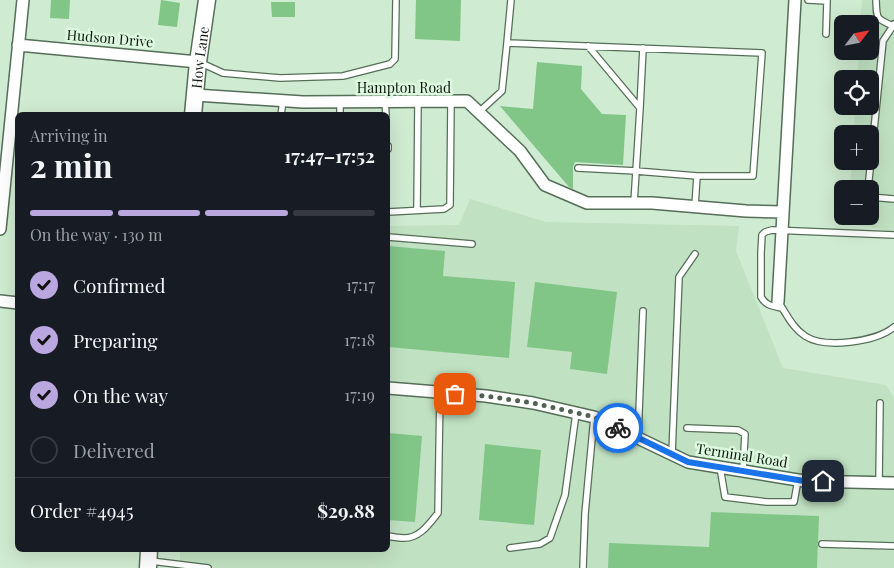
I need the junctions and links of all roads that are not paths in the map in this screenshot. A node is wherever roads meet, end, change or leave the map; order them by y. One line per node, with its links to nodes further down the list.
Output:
1 (23, 0): 11 (street)
2 (208, 0): 14 (main road, How Lane)
3 (396, 0): 14 (lane)
4 (511, 0): 10 (lane)
5 (794, 0): 38 (street)
6 (808, 0): 9 (lane)
7 (876, 0): 8 (lane)
8 (893, 25): 31 (lane)
9 (826, 34)
10 (508, 44): 12 (lane); 26 (lane)
11 (18, 45): 14 (street, Hudson Drive); 27 (street)
12 (588, 46): 13 (lane); 21 (lane)
13 (643, 48): 21 (lane); 30 (lane)
14 (198, 62): 15 (main road, How Lane)
15 (195, 95): 16 (street, Hampton Road); 22 (main road, How Lane)
16 (282, 101): 19 (street, Hampton Road); 23 (lane)
17 (418, 101): 18 (street, Hampton Road); 20 (street, Hampton Road); 36 (lane)
18 (451, 101): 26 (street, Hampton Road); 36 (lane)
19 (340, 102): 20 (street, Hampton Road); 24 (lane)
20 (385, 102): 25 (lane)
21 (640, 108): 29 (lane)
22 (193, 112)
23 (281, 112)
24 (340, 112)
25 (386, 112)
26 (479, 112): 34 (street, Hampton Road)
27 (8, 168): 39 (street)
28 (578, 168): 29 (lane)
29 (636, 171): 30 (lane); 34 (lane)
30 (697, 176): 35 (lane)
31 (869, 180)
32 (879, 197): 33 (lane)
33 (894, 199)
34 (634, 203): 35 (street, Hampton Road)
35 (695, 206): 38 (street, Hampton Road)
36 (417, 210): 37 (lane)
37 (390, 212)
38 (783, 212): 40 (street)
39 (0, 229)
40 (782, 230): 41 (lane); 47 (street); 47 (lane)
41 (894, 235)
42 (390, 237): 43 (lane)
43 (472, 244)
44 (695, 254): 57 (lane)
45 (0, 301): 46 (street)
46 (15, 303)
47 (780, 305): 49 (lane)
48 (643, 310): 56 (lane)
49 (894, 327)
50 (390, 388): 51 (street, Terminal Road)
51 (440, 392): 53 (street, Terminal Road); 63 (lane)
52 (880, 403): 61 (lane)
53 (576, 413): 54 (street, Terminal Road); 66 (lane)
54 (594, 417): 56 (street, Terminal Road); 69 (lane)
55 (687, 428): 59 (lane)
56 (638, 438): 57 (street, Terminal Road)
57 (672, 454): 58 (street, Terminal Road)
58 (720, 467): 59 (street, Terminal Road); 60 (lane)
59 (743, 471): 60 (street, Terminal Road)
60 (798, 480): 61 (street, Terminal Road)
61 (879, 482): 62 (street, Terminal Road)
62 (894, 483)
63 (390, 536)
64 (822, 544): 65 (lane)
65 (894, 546)
66 (510, 548)
67 (148, 559): 68 (lane)
68 (208, 568)
69 (583, 568)

